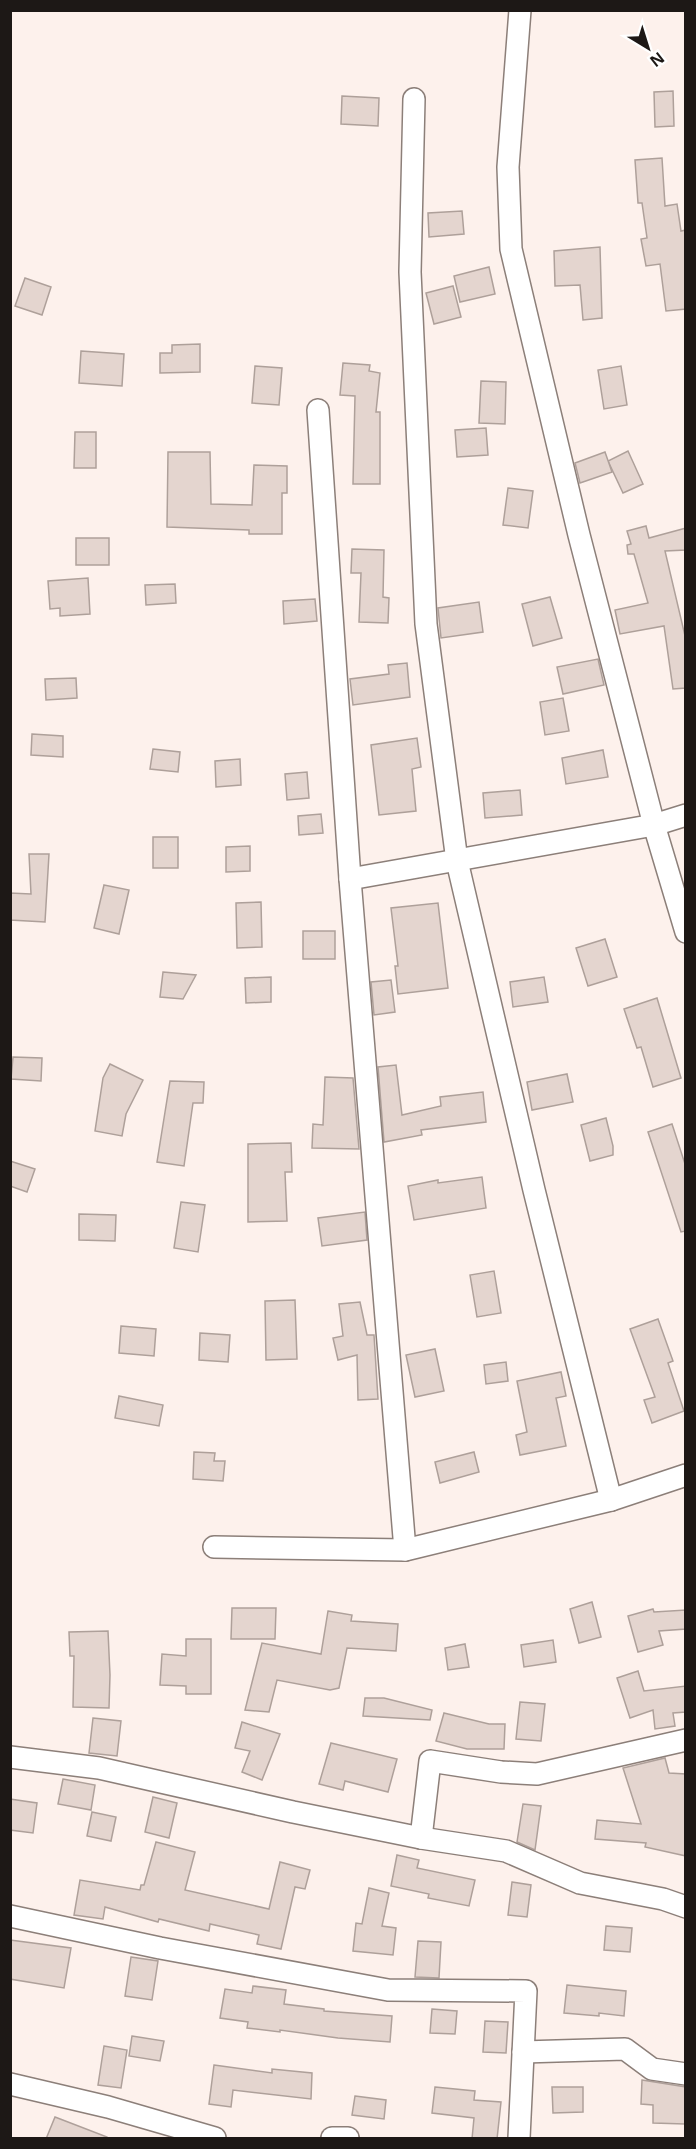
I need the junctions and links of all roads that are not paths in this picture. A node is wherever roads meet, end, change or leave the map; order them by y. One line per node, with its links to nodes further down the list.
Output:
1 (520, 10): 5 (street)
2 (414, 99): 6 (street)
3 (318, 410): 7 (street)
4 (686, 815): 5 (street)
5 (654, 825): 6 (street); 8 (street)
6 (457, 861): 7 (street); 10 (street)
7 (350, 879): 12 (street)
8 (686, 932)
9 (686, 1475): 10 (street)
10 (611, 1500): 12 (street)
11 (214, 1547): 12 (street)
12 (405, 1550)
13 (686, 1740): 15 (street)
14 (10, 1757): 15 (street)
15 (421, 1838): 16 (street)
16 (686, 1907)
17 (10, 1916): 18 (street)
18 (523, 2052): 19 (street); 24 (street)
19 (686, 2074)
20 (10, 2084): 21 (street)
21 (215, 2139)
22 (332, 2139): 23 (street)
23 (348, 2139)
24 (519, 2139)

